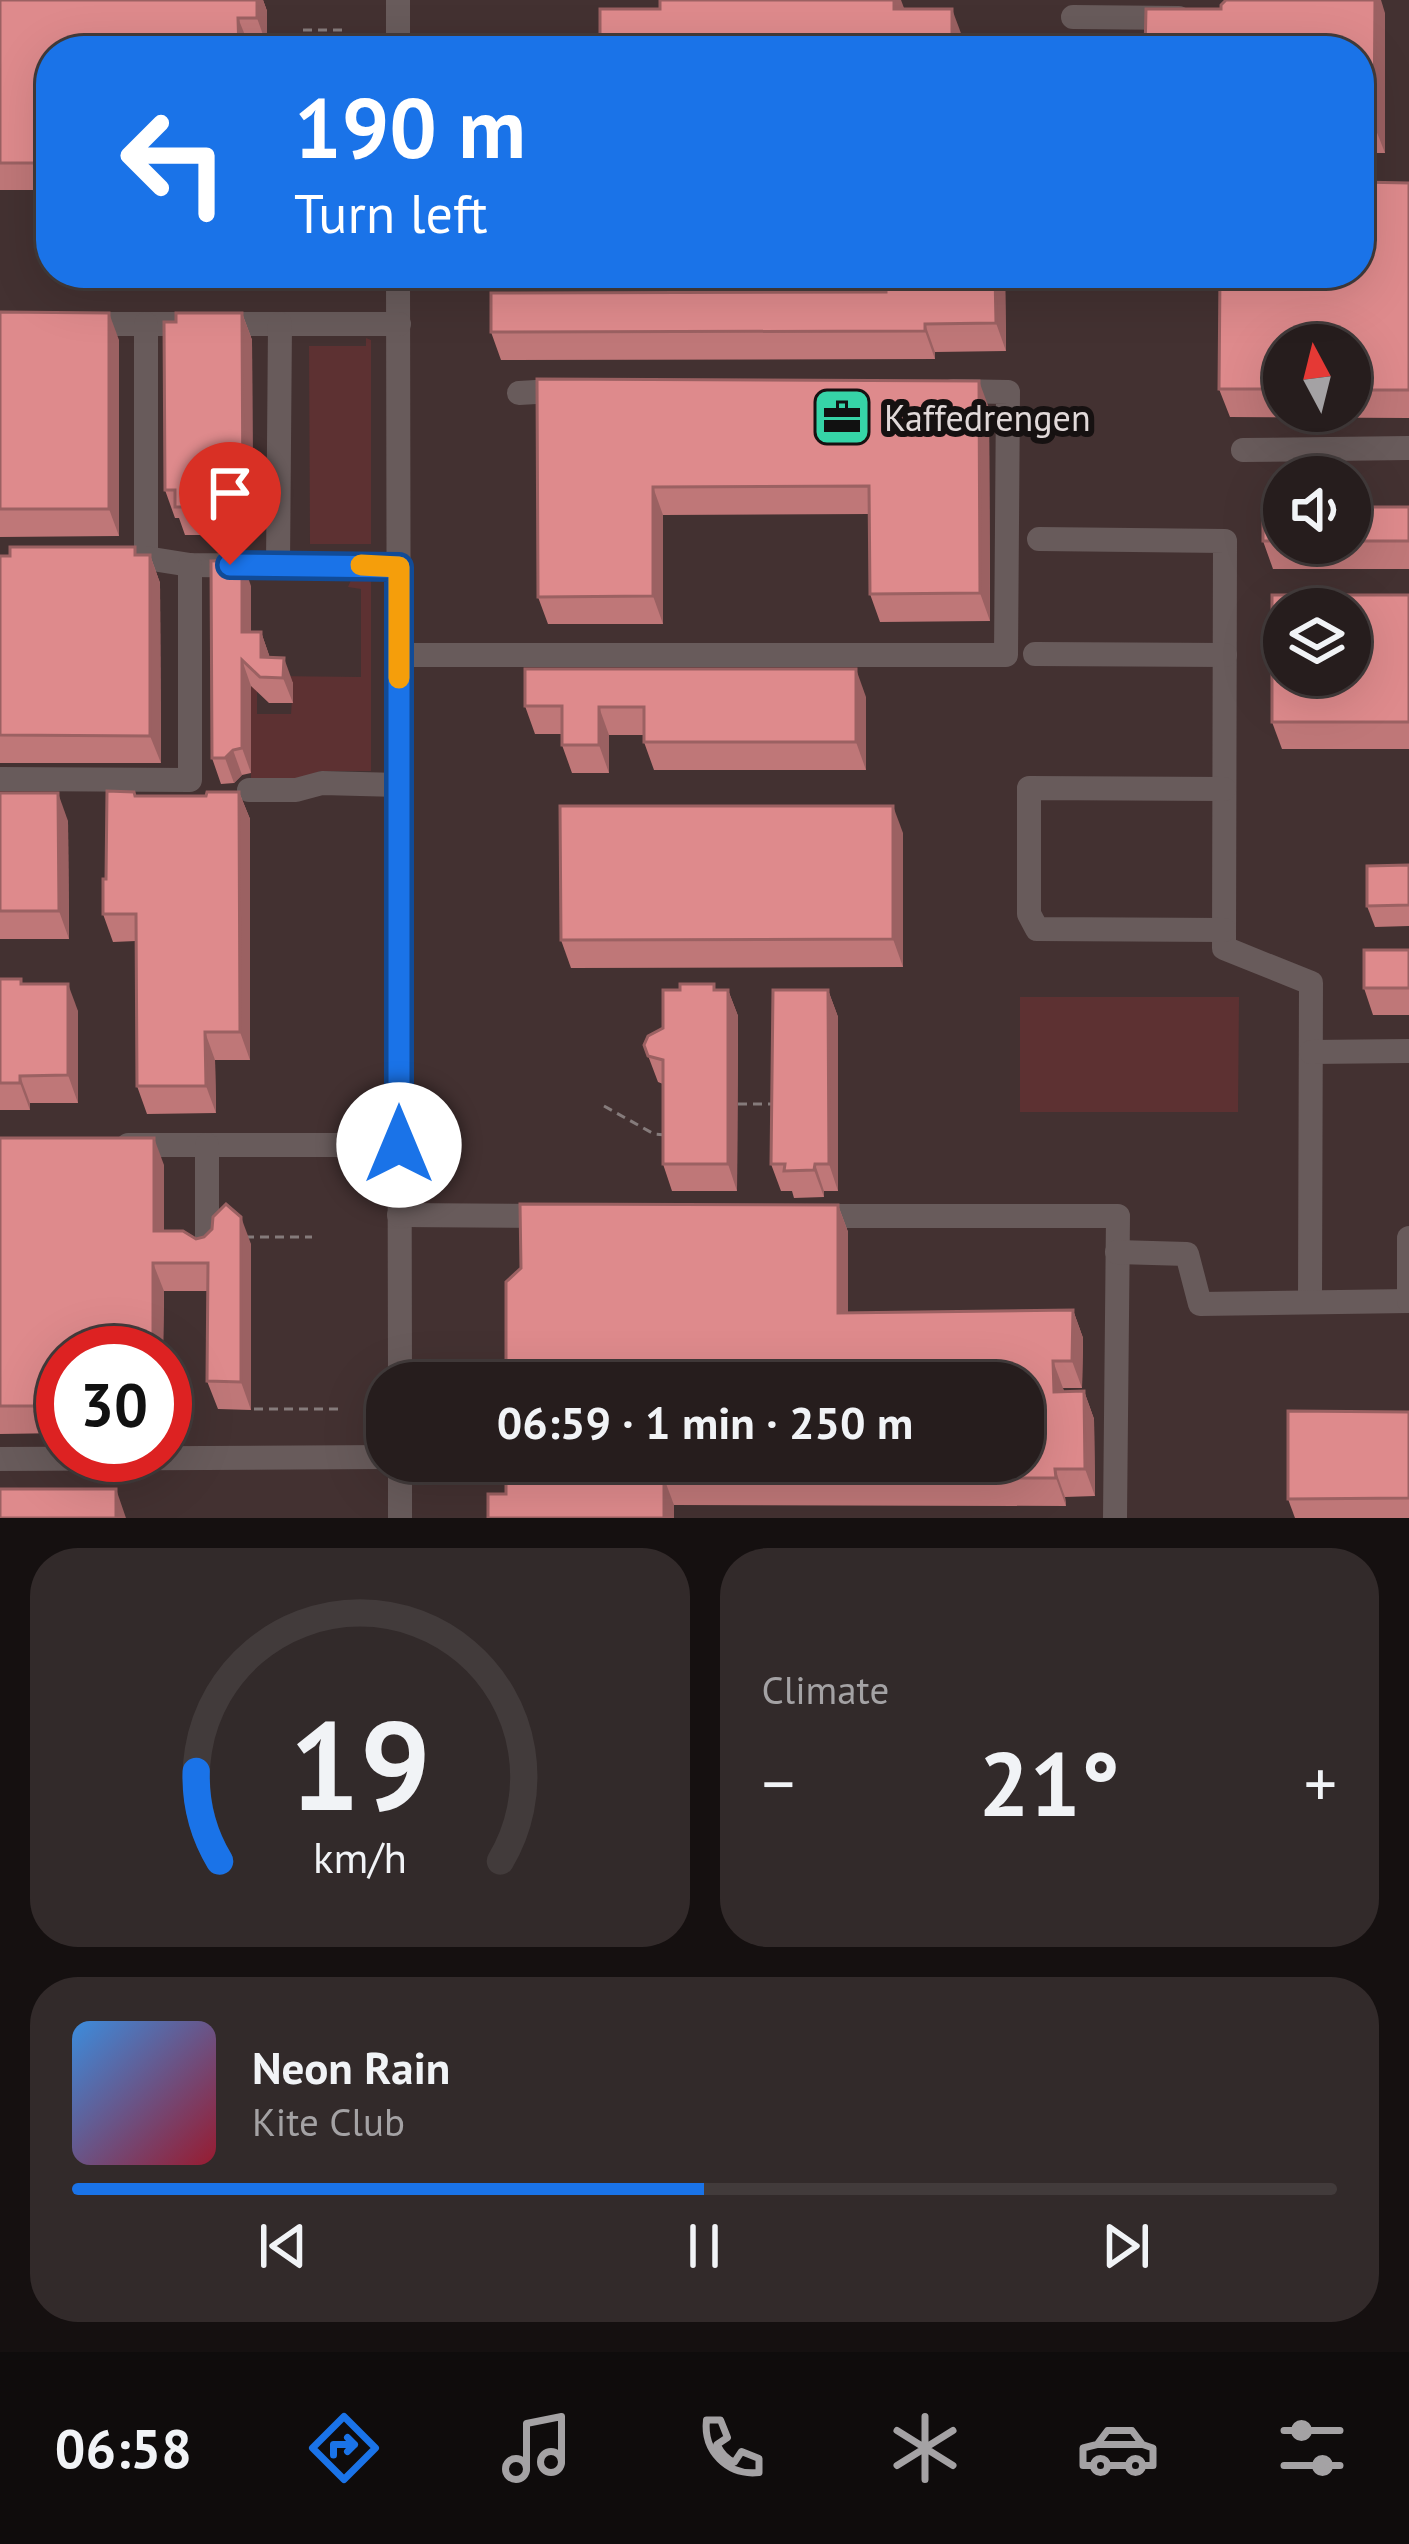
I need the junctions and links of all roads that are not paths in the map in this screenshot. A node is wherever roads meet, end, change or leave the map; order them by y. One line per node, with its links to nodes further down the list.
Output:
1 (398, 0): 4 (street)
2 (1073, 17): 3 (street)
3 (1202, 18)
4 (398, 36)
5 (398, 288): 9 (street)
6 (62, 324): 7 (street)
7 (146, 324): 8 (street); 17 (street)
8 (280, 324): 9 (street); 19 (street)
9 (399, 324): 20 (street)
10 (587, 390): 12 (street)
11 (938, 391): 22 (street)
12 (519, 393)
13 (1409, 448): 14 (street)
14 (1243, 450)
15 (1039, 539): 23 (street)
16 (104, 558): 17 (street)
17 (146, 558): 18 (street)
18 (190, 565): 19 (street); 24 (street)
19 (278, 565): 20 (street)
20 (399, 567): 22 (street)
21 (1035, 654): 23 (street)
22 (399, 655): 25 (street)
23 (1225, 655): 26 (street)
24 (0, 779)
25 (399, 785): 27 (street); 33 (street)
26 (1224, 789): 28 (street); 28 (street)
27 (249, 790)
28 (1224, 930): 29 (street)
29 (1311, 1052): 30 (street); 41 (street)
30 (1409, 1052)
31 (115, 1144): 32 (street)
32 (207, 1145): 33 (street); 38 (street)
33 (399, 1145): 34 (street)
34 (400, 1215): 35 (street); 42 (street)
35 (580, 1216)
36 (782, 1216): 39 (street)
37 (1409, 1238): 40 (street)
38 (207, 1250)
39 (1117, 1252): 41 (street); 47 (street)
40 (1409, 1301): 41 (street)
41 (1310, 1303)
42 (400, 1362)
43 (366, 1457): 44 (street)
44 (0, 1459)
45 (400, 1482): 46 (street)
46 (400, 1518)
47 (1114, 1518)

